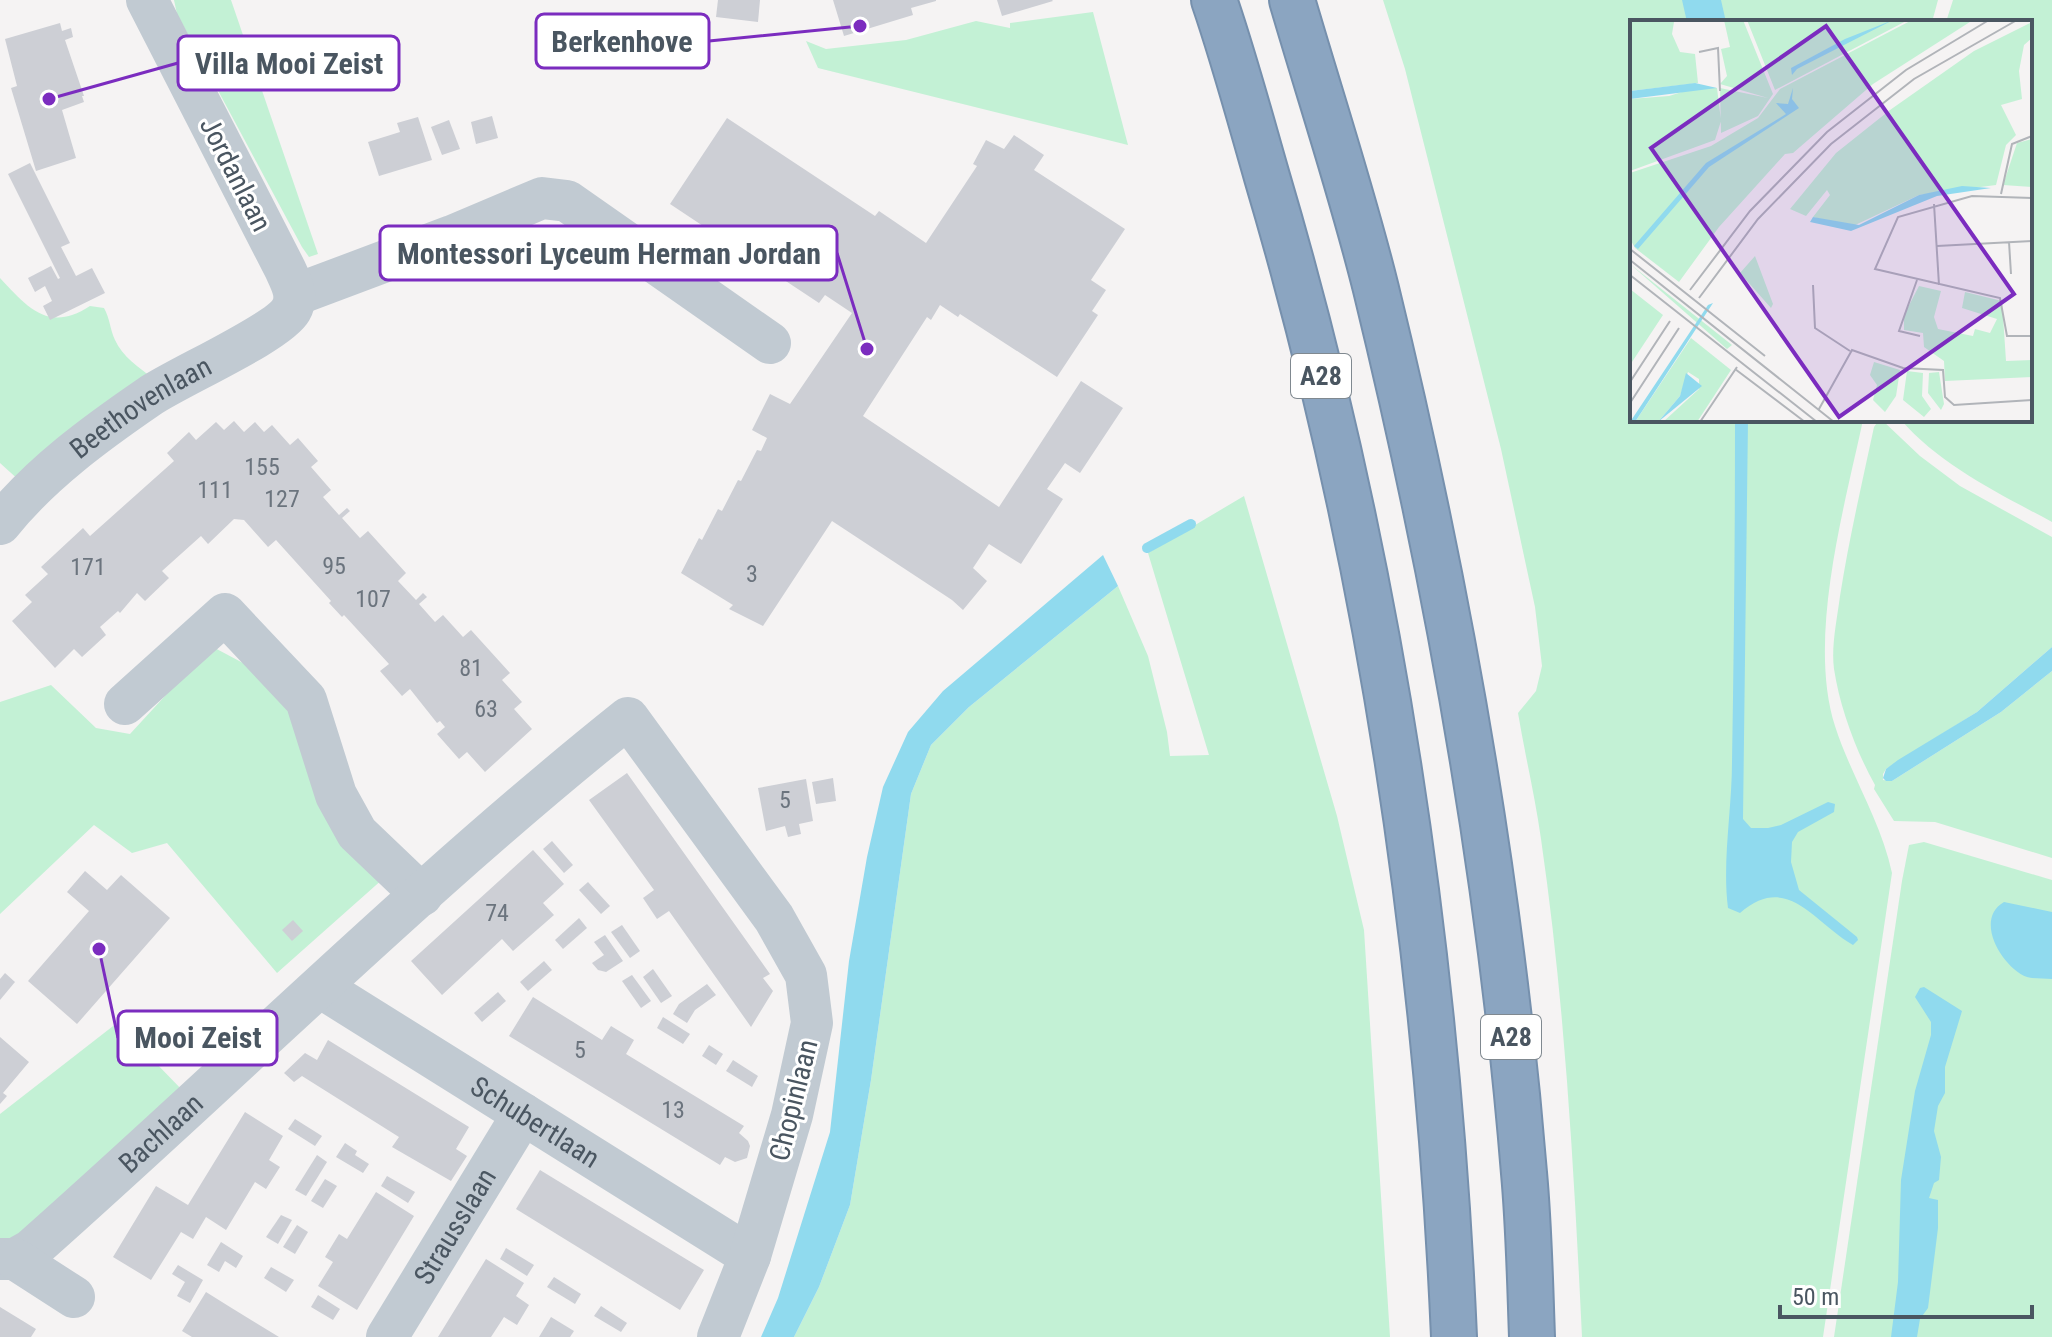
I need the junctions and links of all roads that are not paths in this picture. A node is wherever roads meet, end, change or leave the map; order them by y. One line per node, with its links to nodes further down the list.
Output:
1 (147, 0): 4 (street, Jordanlaan)
2 (1214, 0): 17 (highway, A28)
3 (1292, 0): 18 (highway, A28)
4 (294, 302): 5 (street, Beethovenlaan); 6 (street, Beethovenlaan)
5 (770, 343)
6 (0, 524)
7 (125, 704): 9 (street)
8 (628, 718): 9 (street, Bachlaan); 12 (street, Chopinlaan)
9 (422, 895): 10 (street, Bachlaan)
10 (320, 987): 11 (street, Schubertlaan); 13 (street, Bachlaan)
11 (523, 1114): 12 (street, Schubertlaan); 15 (street, Strausslaan)
12 (750, 1256): 16 (street, Chopinlaan)
13 (8, 1259): 14 (street)
14 (74, 1297)
15 (387, 1337)
16 (718, 1337)
17 (1454, 1337)
18 (1532, 1337)

